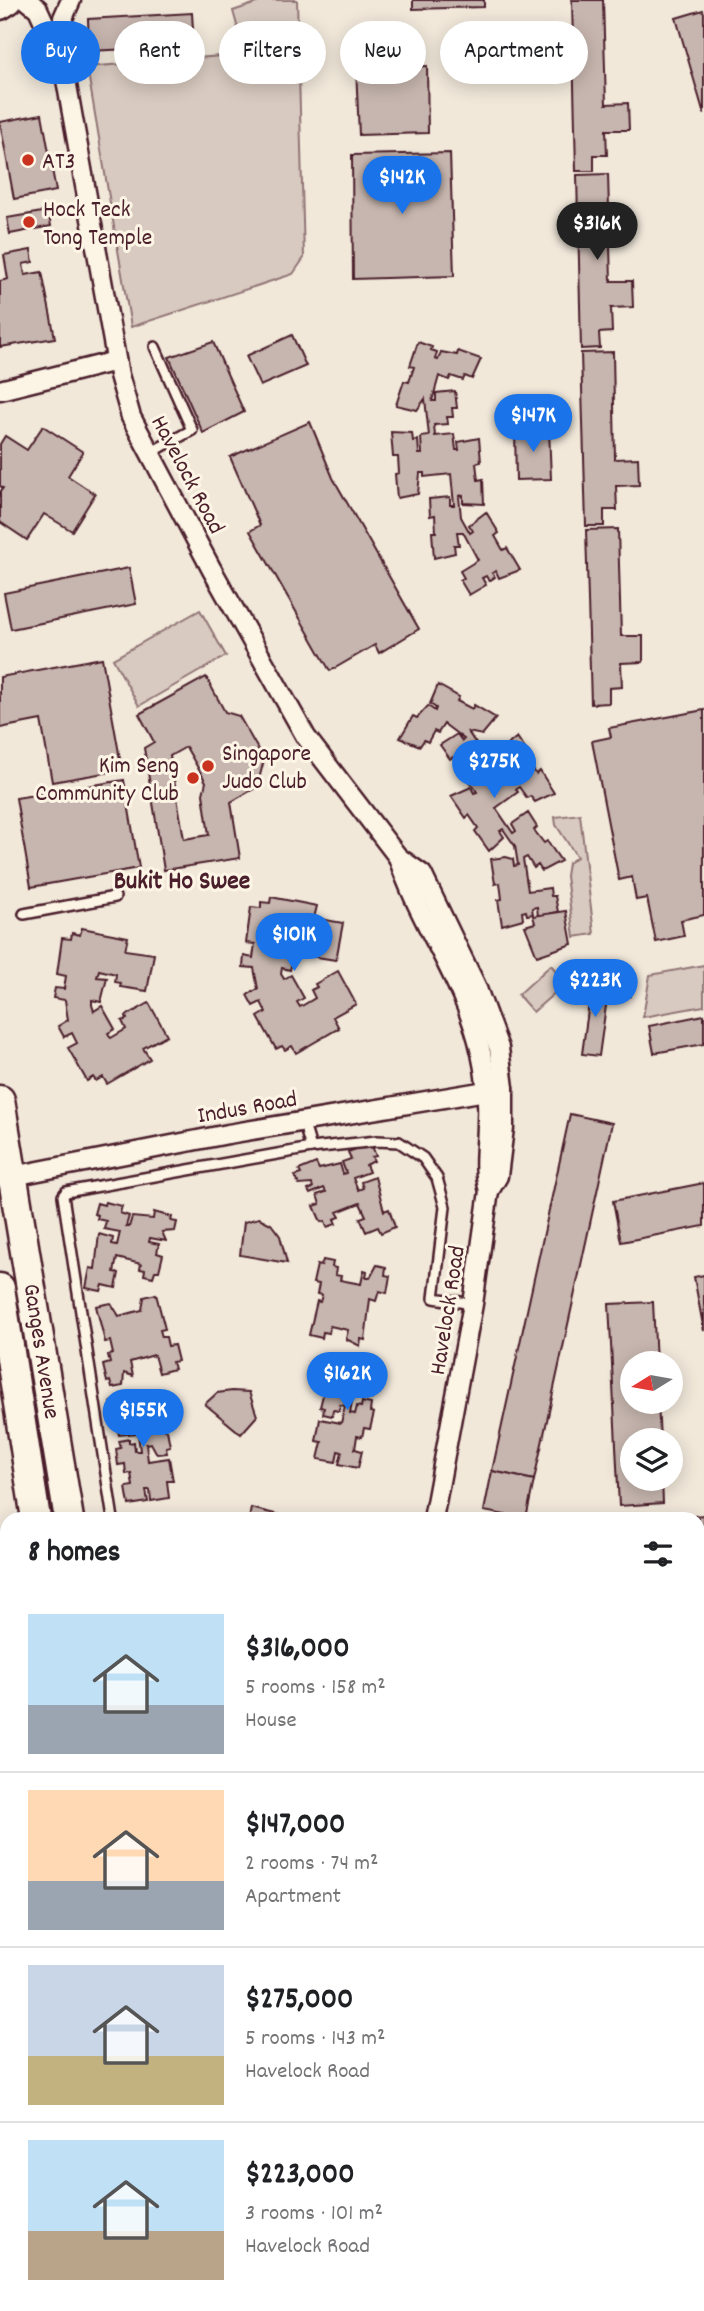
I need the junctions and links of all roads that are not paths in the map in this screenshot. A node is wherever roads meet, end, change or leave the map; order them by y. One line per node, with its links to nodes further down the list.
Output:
1 (8, 0): 4 (main road)
2 (27, 0): 5 (street, Havelock Road)
3 (71, 0): 6 (street, Havelock Road)
4 (0, 5)
5 (44, 21)
6 (63, 21)
7 (67, 84): 9 (street, Havelock Road)
8 (155, 347): 11 (lane)
9 (116, 361): 10 (street); 11 (street, Havelock Road)
10 (0, 390)
11 (150, 453): 14 (street, Havelock Road)
12 (115, 897): 13 (lane)
13 (24, 914)
14 (495, 1089): 16 (street, Indus Road); 20 (street, Havelock Road)
15 (0, 1100): 18 (main road, Ganges Avenue)
16 (303, 1121): 17 (lane); 18 (street, Indus Road)
17 (311, 1148): 20 (lane); 23 (lane)
18 (7, 1177): 22 (main road, Ganges Avenue)
19 (0, 1288): 21 (main road, Ganges Avenue)
20 (473, 1304): 24 (street, Havelock Road)
21 (35, 1512)
22 (68, 1512)
23 (112, 1512)
24 (434, 1512)

